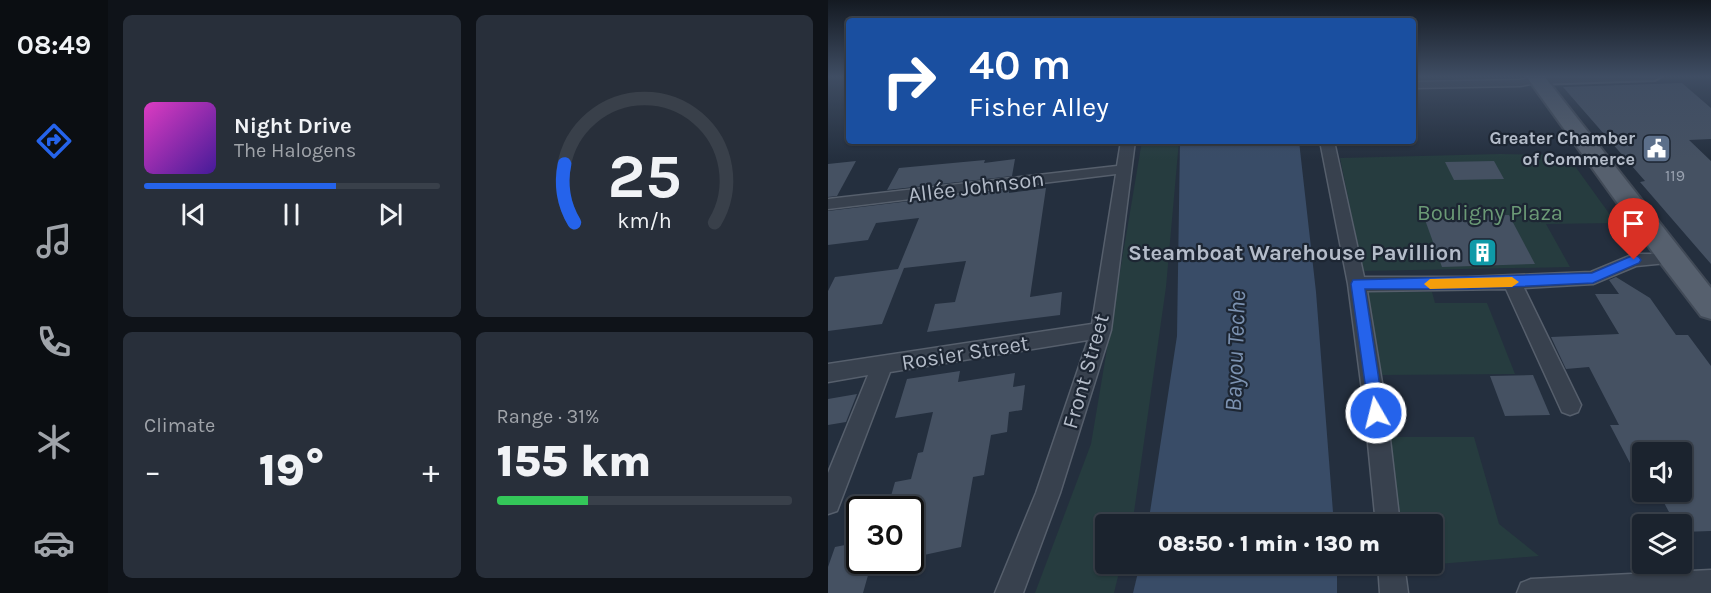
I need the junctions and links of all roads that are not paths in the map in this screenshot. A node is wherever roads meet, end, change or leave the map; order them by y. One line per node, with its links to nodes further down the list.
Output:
1 (1555, 104): 6 (main road)
2 (1128, 144): 4 (street, Front Street)
3 (1328, 144): 8 (street)
4 (1124, 169): 5 (street, Allée Johnson); 10 (street, Front Street)
5 (828, 204)
6 (1671, 258): 7 (street); 9 (main road)
7 (1512, 282): 8 (street); 13 (street)
8 (1357, 284): 15 (street)
9 (1711, 308)
10 (1101, 330): 11 (street, Rosier Street); 18 (street, Front Street)
11 (883, 364): 12 (street, Rosier Street); 14 (street)
12 (828, 373)
13 (1570, 405)
14 (828, 502)
15 (1387, 514)
16 (1393, 574): 19 (street)
17 (1711, 583): 20 (street)
18 (1009, 593)
19 (1394, 593)
20 (1531, 593)

